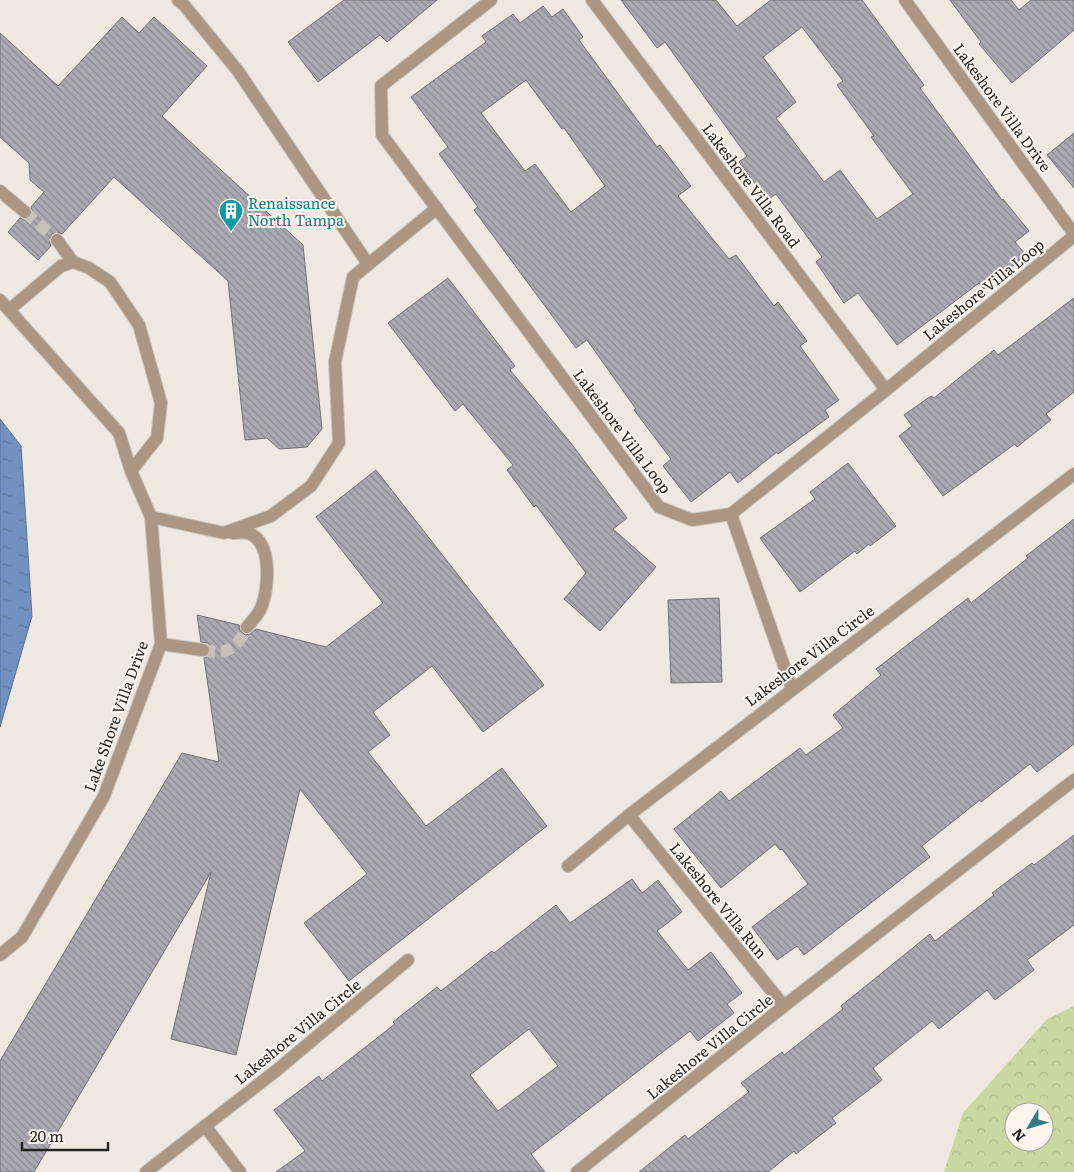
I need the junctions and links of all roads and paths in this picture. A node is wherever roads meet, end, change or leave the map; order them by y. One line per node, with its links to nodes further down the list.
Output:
1 (178, 0): 11 (street)
2 (491, 0): 6 (street, Lakeshore Villa Loop)
3 (592, 0): 13 (street, Lakeshore Villa Road)
4 (905, 0): 8 (street, Lakeshore Villa Drive)
5 (0, 191): 7 (street)
6 (437, 208): 11 (street); 16 (street, Lakeshore Villa Loop)
7 (24, 212)
8 (1074, 235): 13 (street, Lakeshore Villa Loop)
9 (57, 240): 10 (street)
10 (73, 262): 12 (street); 14 (street)
11 (368, 264): 18 (street)
12 (4, 305): 14 (street, Lake Shore Villa Drive)
13 (886, 390): 16 (street, Lakeshore Villa Loop)
14 (132, 471): 17 (street, Lake Shore Villa Drive)
15 (1074, 474): 22 (street, Lakeshore Villa Circle)
16 (731, 514): 22 (street)
17 (151, 517): 18 (street); 20 (street, Lake Shore Villa Drive)
18 (224, 533): 19 (street)
19 (248, 628)
20 (161, 644): 21 (street); 26 (street, Lake Shore Villa Drive)
21 (203, 650)
22 (792, 689): 24 (street, Lakeshore Villa Circle)
23 (1074, 780): 28 (street, Lakeshore Villa Circle)
24 (629, 815): 25 (street, Lakeshore Villa Circle); 28 (street, Lakeshore Villa Run)
25 (568, 866)
26 (0, 955)
27 (408, 960): 29 (street, Lakeshore Villa Circle)
28 (784, 1006): 32 (street, Lakeshore Villa Circle)
29 (205, 1126): 30 (street, Lakeshore Villa Circle); 31 (street)
30 (146, 1172)
31 (240, 1172)
32 (577, 1172)

